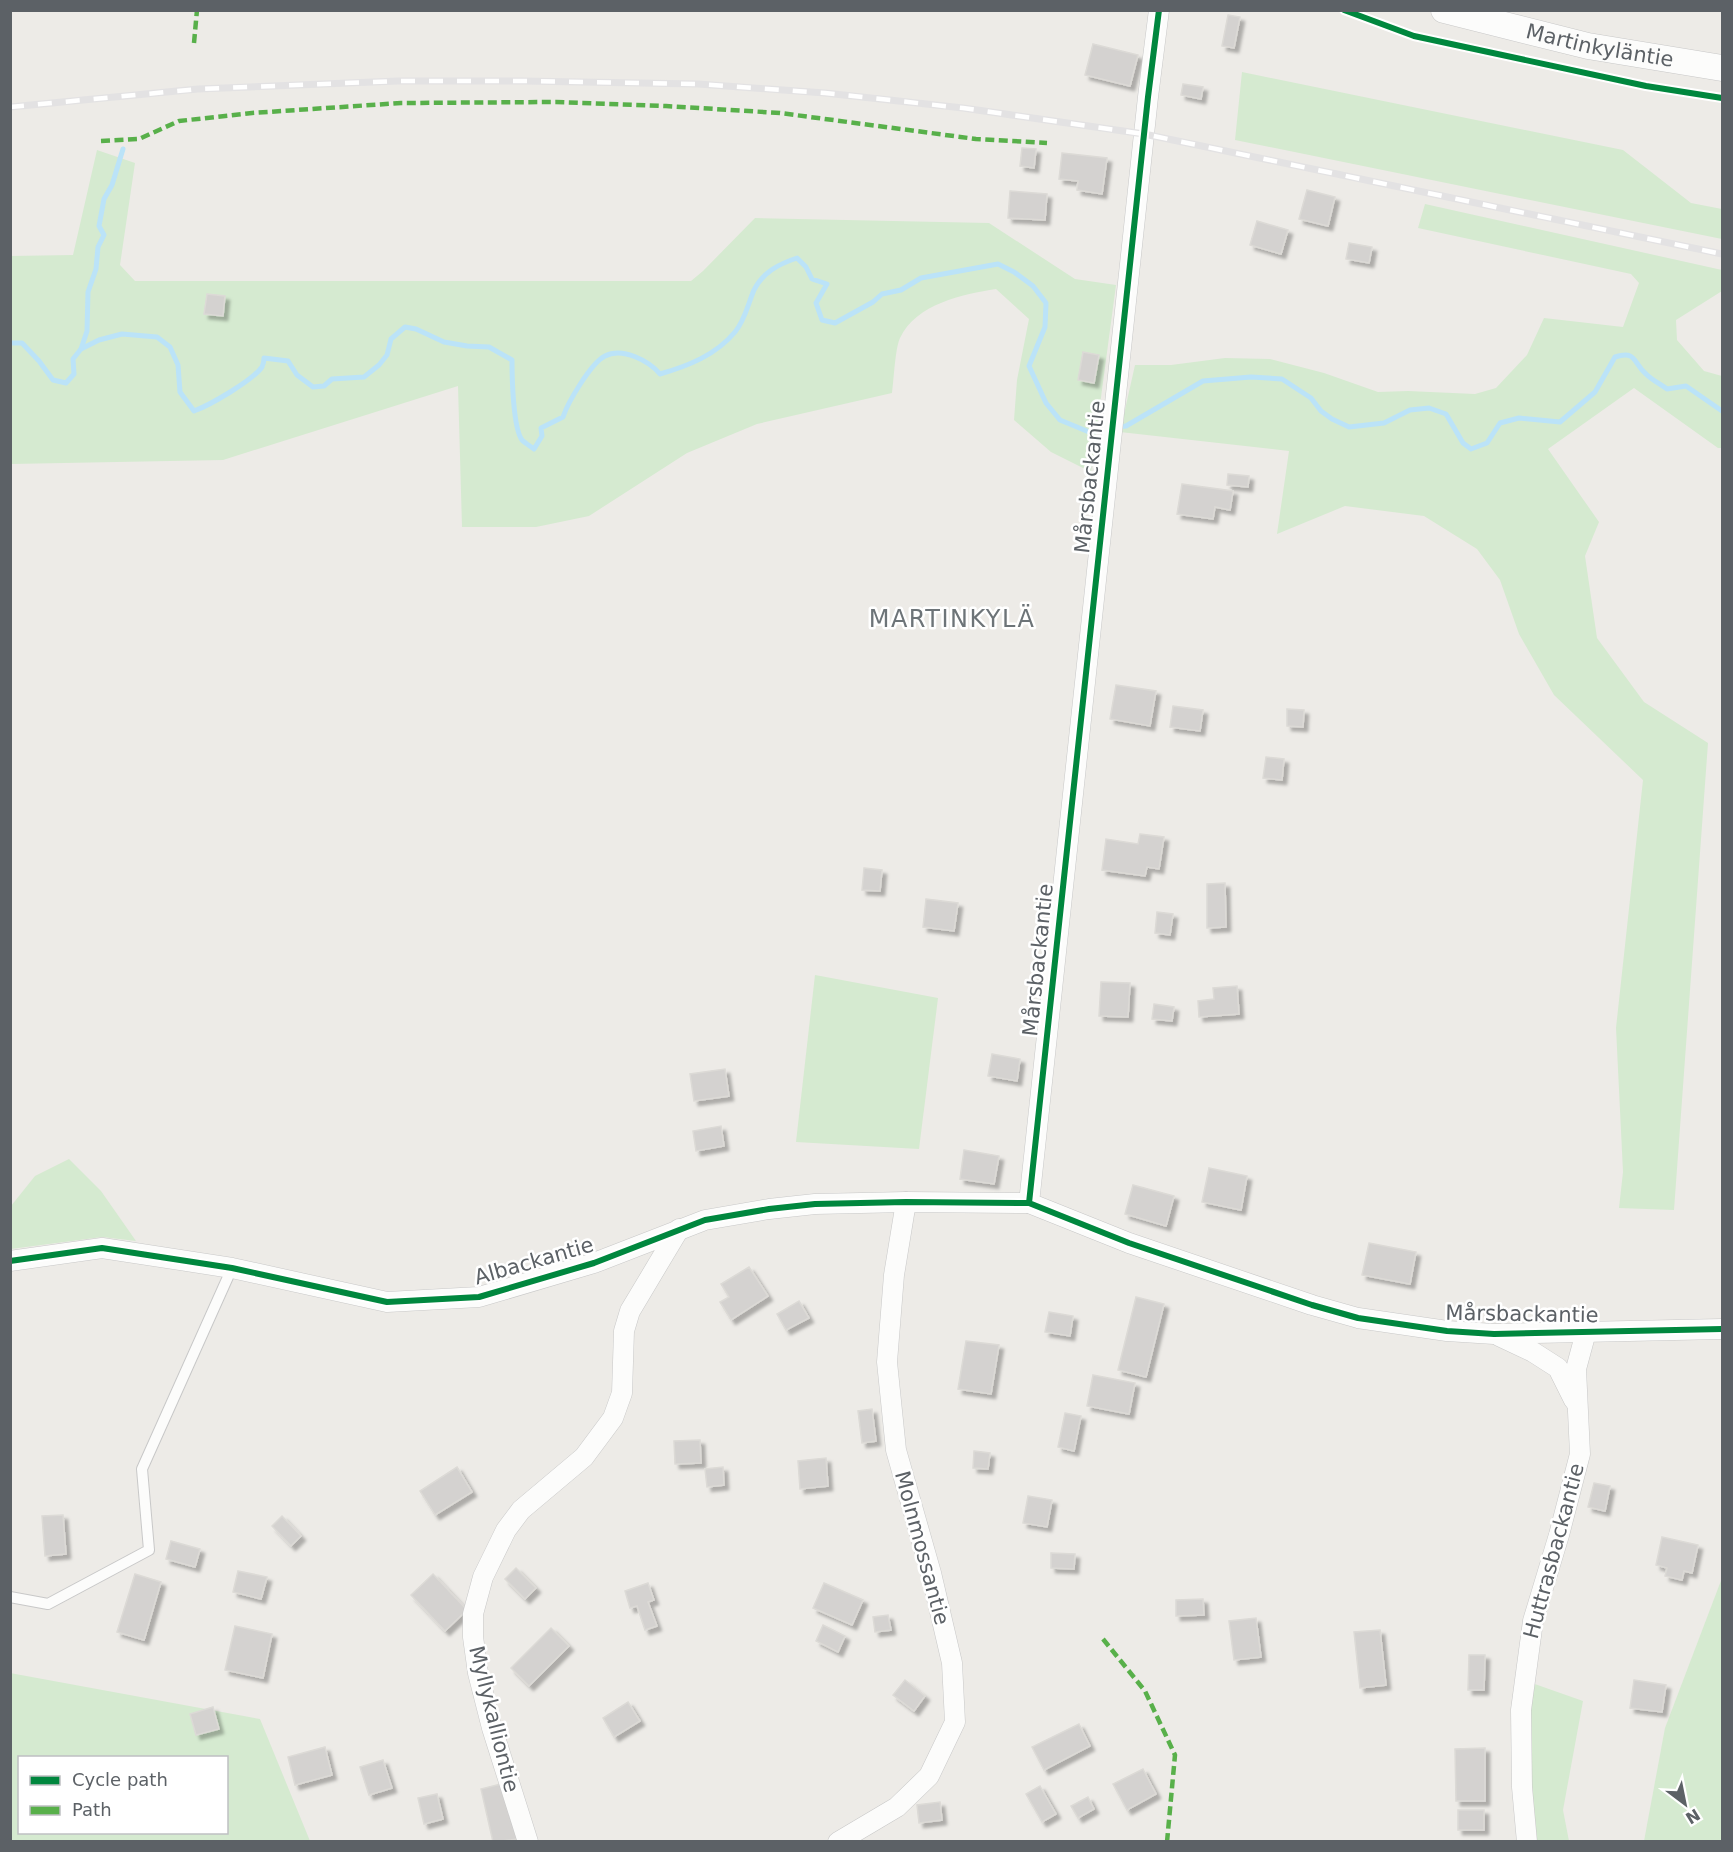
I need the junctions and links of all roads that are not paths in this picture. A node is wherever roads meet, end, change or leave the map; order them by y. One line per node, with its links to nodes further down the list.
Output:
1 (1159, 10): 5 (street, Mårsbackantie)
2 (1444, 10): 3 (street, Martinkyläntie)
3 (1722, 68)
4 (906, 1202): 5 (street, Albackantie); 6 (street, Albackantie); 15 (street, Molnmossantie)
5 (1029, 1203): 11 (street, Mårsbackantie)
6 (679, 1229): 8 (street, Albackantie); 14 (street, Myllykalliontie)
7 (10, 1261): 8 (street, Albackantie)
8 (232, 1268): 13 (lane)
9 (1722, 1329): 10 (street, Mårsbackantie)
10 (1586, 1332): 11 (street, Mårsbackantie); 12 (street, Huttrasbackantie)
11 (1494, 1334): 12 (street, Huttrasbackantie)
12 (1576, 1405): 16 (street, Huttrasbackantie)
13 (10, 1597)
14 (528, 1842)
15 (838, 1842)
16 (1527, 1842)

